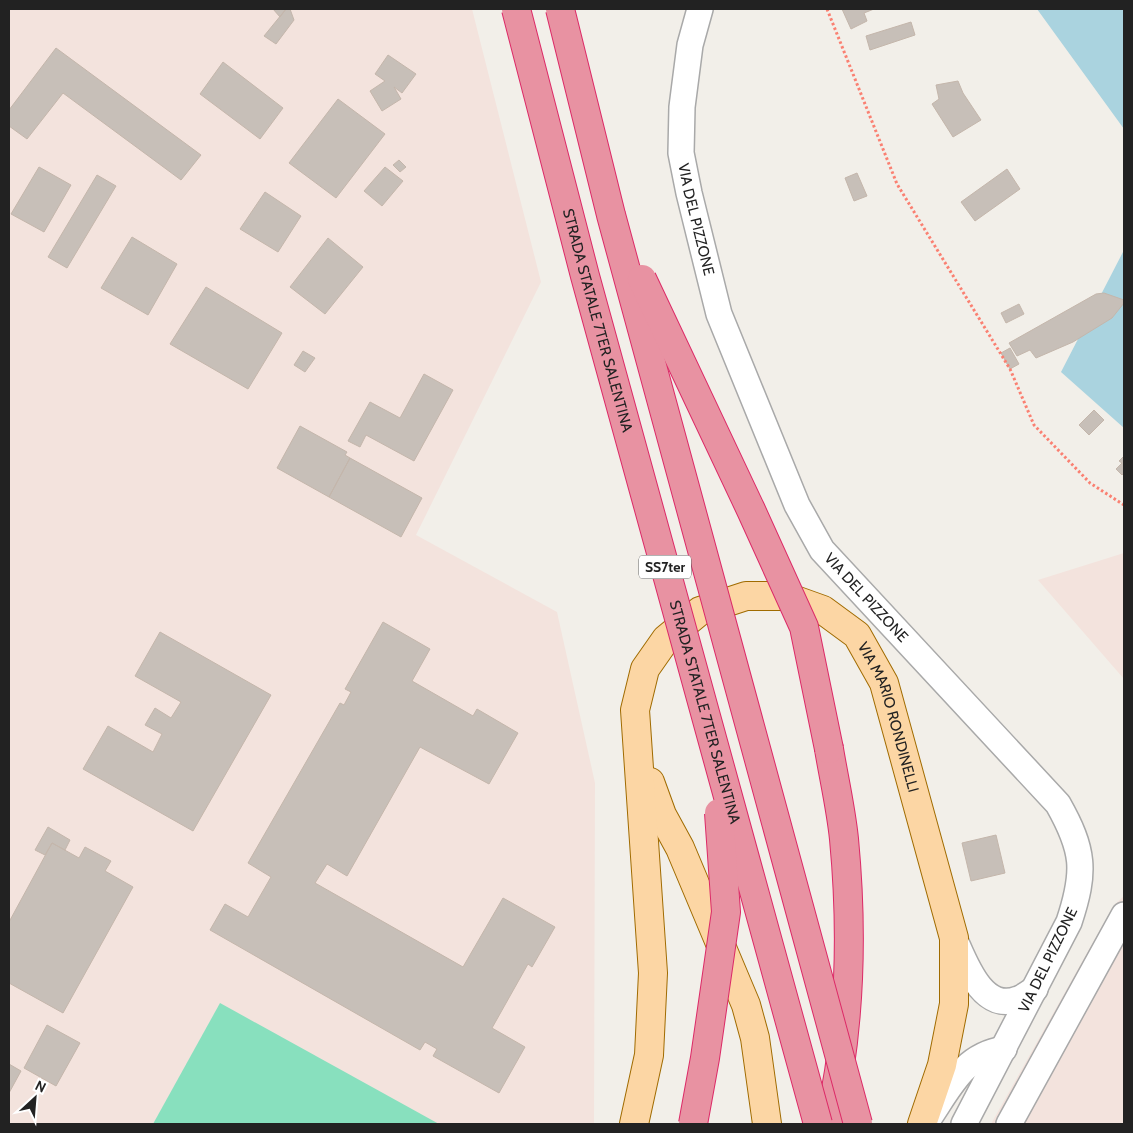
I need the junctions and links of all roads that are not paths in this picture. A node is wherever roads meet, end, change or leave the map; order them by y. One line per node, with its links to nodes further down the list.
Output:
1 (516, 9): 6 (highway, STRADA STATALE 7TER SALENTINA / SS7ter, bridge)
2 (560, 9): 4 (highway, SS7ter, bridge)
3 (700, 9): 9 (street, VIA DEL PIZZONE)
4 (611, 215): 15 (highway, bridge); 16 (highway, SS7ter, bridge)
5 (638, 750): 8 (main road, VIA MARIO RONDINELLI); 11 (main road, VIA MARIO RONDINELLI); 13 (main road)
6 (715, 752): 12 (highway, bridge); 14 (highway, STRADA STATALE 7TER SALENTINA / SS7ter, bridge)
7 (1124, 915): 19 (street)
8 (954, 938): 9 (street); 17 (main road, VIA MARIO RONDINELLI)
9 (1035, 989): 10 (street, VIA DEL PIZZONE)
10 (1004, 1049): 17 (street); 18 (street, VIA DEL PIZZONE)
11 (634, 1124)
12 (693, 1124)
13 (767, 1124)
14 (818, 1124)
15 (829, 1124)
16 (858, 1124)
17 (924, 1124)
18 (964, 1124)
19 (1009, 1124)

